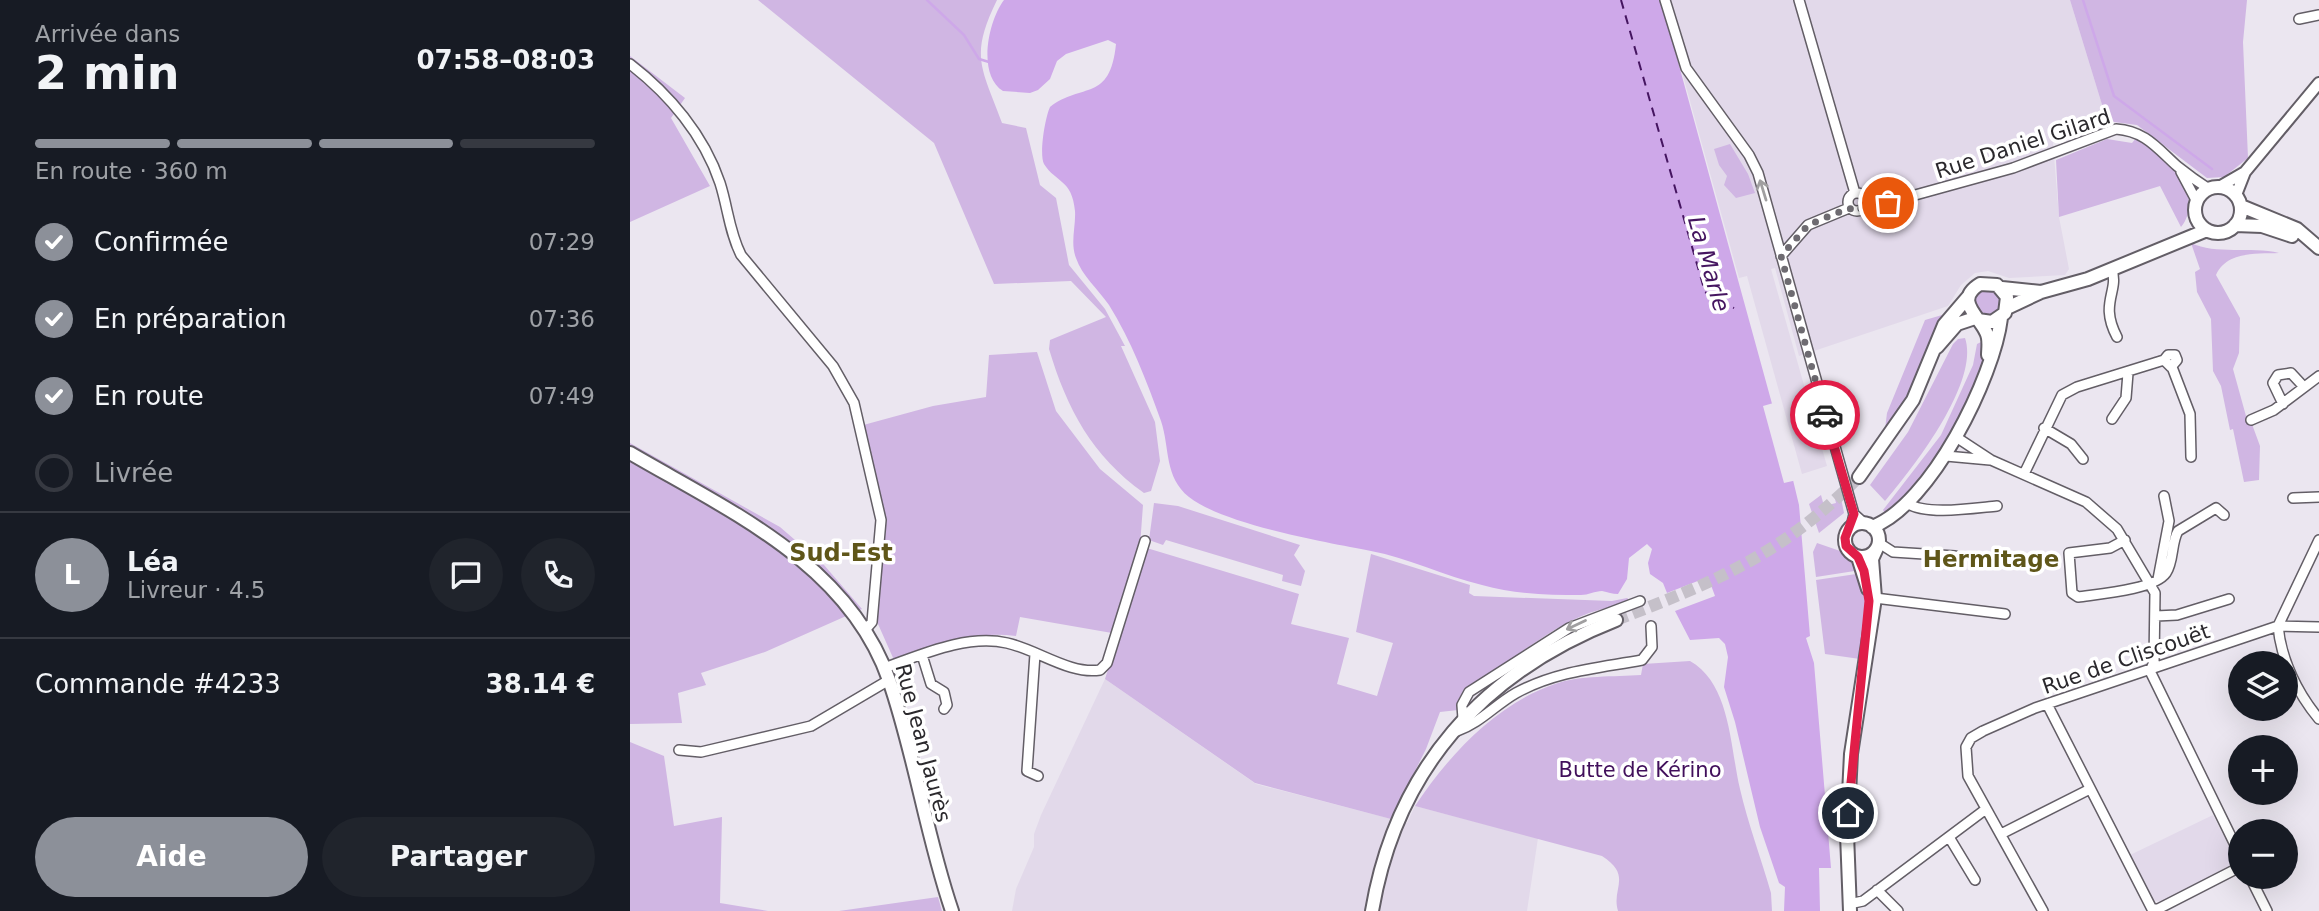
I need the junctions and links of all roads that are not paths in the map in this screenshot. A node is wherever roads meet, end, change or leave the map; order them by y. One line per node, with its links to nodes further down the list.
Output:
1 (1665, 0): 20 (street, one-way to 1)
2 (1799, 0): 10 (street)
3 (2319, 15): 4 (street)
4 (2299, 19)
5 (630, 64): 69 (street)
6 (2319, 83): 8 (street)
7 (2178, 167): 9 (street, Rue Daniel Gilard); 12 (street, Rue Daniel Gilard); 14 (street, Rue Daniel Gilard)
8 (2245, 172): 9 (street); 11 (street)
9 (2214, 188): 11 (main road); 14 (main road)
10 (1855, 193): 12 (street); 13 (street)
11 (2238, 201): 15 (main road); 17 (main road)
12 (1866, 204): 13 (street)
13 (1849, 208): 20 (street)
14 (2197, 208): 16 (main road); 18 (main road)
15 (2235, 225): 16 (main road); 17 (main road)
16 (2207, 230): 18 (main road)
17 (2303, 237): 19 (main road)
18 (2166, 246): 21 (main road)
19 (2319, 248)
20 (1781, 256): 51 (street)
21 (2112, 270): 23 (main road); 27 (street)
22 (2002, 288): 23 (main road); 24 (main road); 25 (main road)
23 (2041, 292): 25 (main road)
24 (1969, 297): 26 (main road); 28 (main road)
25 (2004, 313): 26 (main road); 29 (main road)
26 (1976, 319): 28 (main road); 29 (main road)
27 (2117, 337)
28 (1937, 347): 44 (main road)
29 (1986, 372): 37 (main road)
30 (2128, 373): 34 (street); 36 (street); 40 (street)
31 (2319, 376): 32 (street)
32 (2304, 387): 33 (street); 33 (street)
33 (2283, 404): 35 (street)
34 (2112, 419)
35 (2251, 420)
36 (2044, 428): 41 (street); 43 (street)
37 (1956, 438): 39 (main road); 42 (street)
38 (630, 453): 69 (main road, Rue Jean Jaurès)
39 (1946, 456): 42 (street); 49 (main road)
40 (2191, 457)
41 (2083, 459)
42 (1992, 460): 43 (street)
43 (2024, 474): 52 (street)
44 (1859, 477)
45 (2164, 496): 58 (street)
46 (2319, 496): 47 (street)
47 (2293, 498)
48 (1997, 506): 49 (street)
49 (1904, 507): 51 (main road); 55 (main road)
50 (2224, 515): 58 (street)
51 (1860, 523): 55 (main road); 57 (main road)
52 (2125, 540): 58 (street); 58 (street)
53 (2319, 540): 66 (street)
54 (1145, 541): 70 (street)
55 (1878, 544): 56 (street); 57 (main road); 59 (main road)
56 (1955, 556)
57 (1858, 557): 67 (main road)
58 (2154, 581): 63 (street)
59 (1875, 598): 62 (street); 67 (main road)
60 (2229, 599): 63 (street)
61 (1640, 601): 76 (street, one-way to 76)
62 (2005, 614)
63 (2156, 617): 72 (street)
64 (1616, 620): 76 (main road)
65 (1651, 626): 78 (street)
66 (2278, 626): 68 (street, Rue de Cliscouët); 72 (street, Rue de Cliscouët); 77 (street)
67 (1869, 627): 90 (main road)
68 (2319, 627)
69 (865, 630): 73 (main road, Rue Jean Jaurès)
70 (1035, 654): 71 (street); 80 (street)
71 (922, 655): 73 (street); 75 (street)
72 (2151, 668): 74 (street, Rue de Cliscouët); 83 (street)
73 (886, 674): 79 (street); 92 (main road, Rue Jean Jaurès)
74 (2047, 704): 81 (street); 82 (street, Rue de Cliscouët)
75 (944, 709)
76 (1463, 719): 78 (main road)
77 (2319, 719)
78 (1450, 733): 93 (main road)
79 (680, 750)
80 (1038, 776)
81 (2090, 789): 84 (street); 91 (street)
82 (1986, 809): 84 (street); 85 (street)
83 (2228, 830)
84 (2001, 834): 95 (street)
85 (1949, 837): 87 (street); 89 (street)
86 (2228, 873): 91 (street)
87 (1975, 880)
88 (2256, 889): 96 (street)
89 (1877, 890): 90 (street); 94 (street)
90 (1850, 907)
91 (2154, 910)
92 (953, 911)
93 (1371, 911)
94 (1898, 911)
95 (2043, 911)
96 (2267, 911)

